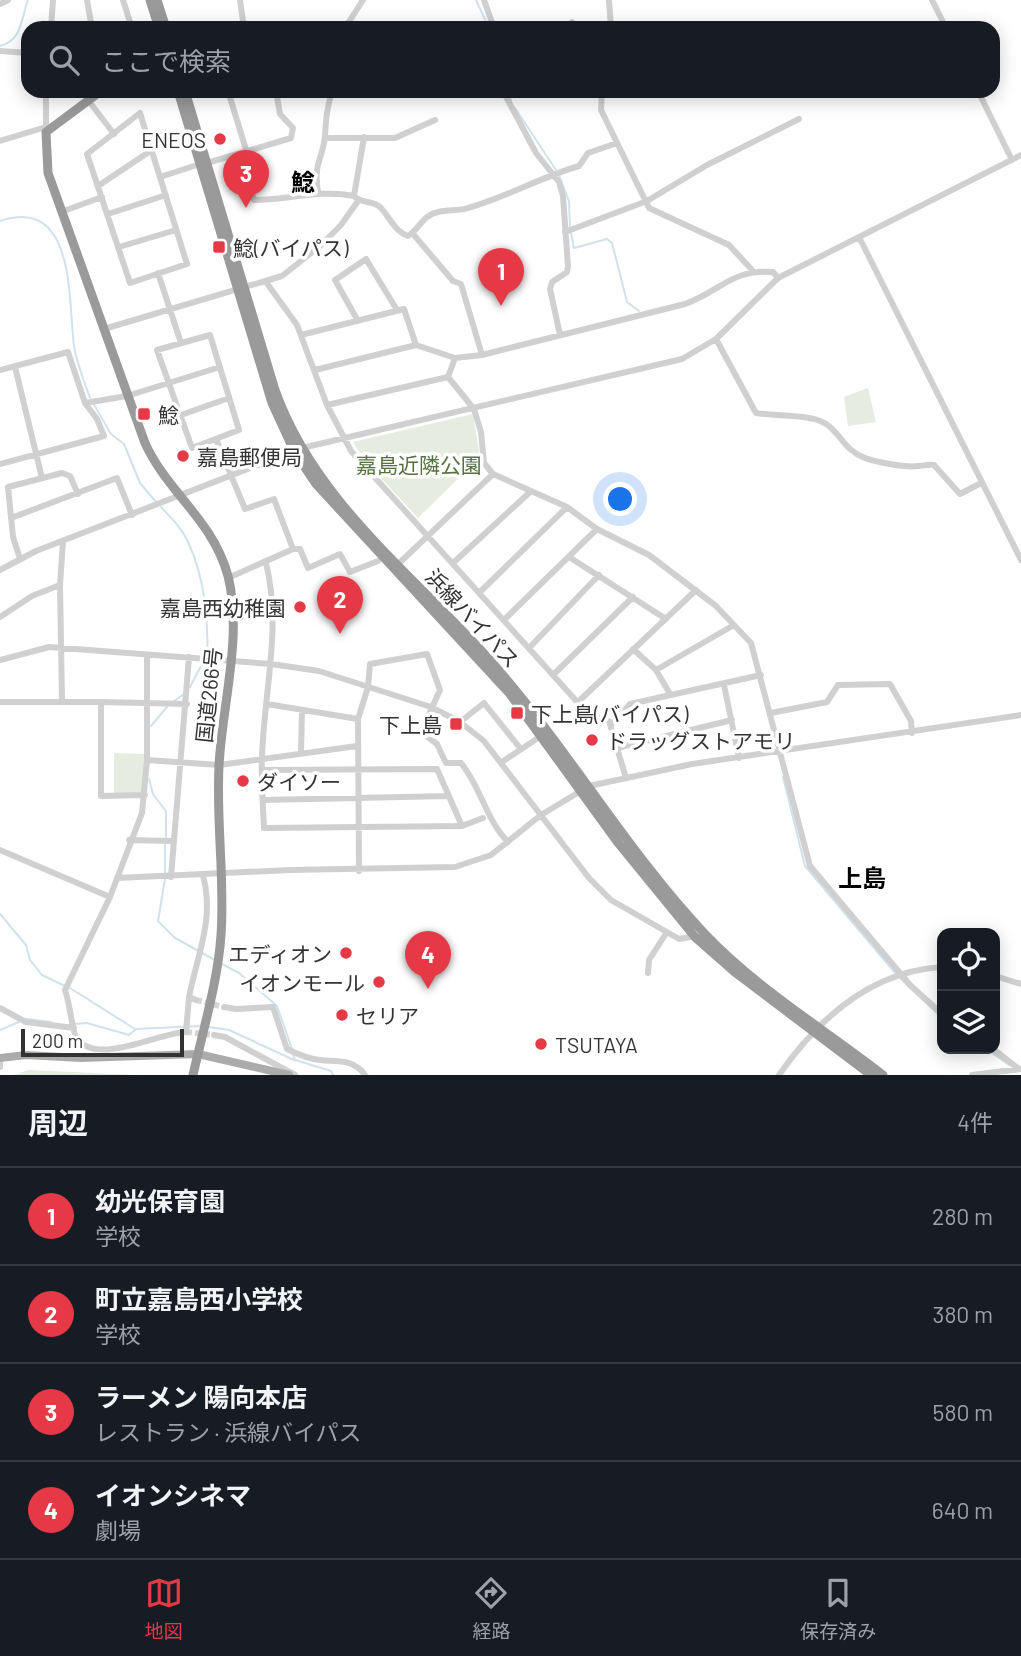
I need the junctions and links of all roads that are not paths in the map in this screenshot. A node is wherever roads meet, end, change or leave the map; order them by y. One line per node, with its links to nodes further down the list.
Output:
1 (8, 0): 12 (street)
2 (53, 0): 13 (street)
3 (87, 0): 14 (street)
4 (123, 0): 15 (street)
5 (150, 0): 16 (highway)
6 (157, 0): 17 (highway)
7 (240, 0): 18 (street)
8 (363, 0): 19 (street)
9 (484, 0): 20 (street)
10 (609, 0): 21 (street)
11 (932, 0): 22 (street)
12 (0, 4)
13 (52, 21)
14 (91, 21)
15 (130, 21)
16 (157, 21)
17 (164, 21)
18 (243, 21)
19 (350, 21)
20 (492, 21)
21 (610, 21)
22 (942, 21)
23 (0, 51): 24 (street)
24 (21, 52)
25 (46, 98): 38 (street)
26 (91, 98): 35 (highway)
27 (180, 98): 49 (highway, 浜線バイパス)
28 (187, 98): 49 (highway, 浜線バイパス)
29 (230, 98): 45 (street)
30 (277, 98): 45 (street)
31 (330, 98): 41 (street)
32 (507, 98): 50 (street)
33 (602, 98): 43 (street)
34 (981, 98): 48 (street)
35 (88, 100): 38 (highway); 39 (street)
36 (435, 120): 40 (street)
37 (799, 120): 57 (street)
38 (46, 129): 42 (street); 58 (highway, 国道266号)
39 (114, 134): 44 (street); 52 (street)
40 (364, 137): 41 (street); 56 (street)
41 (325, 138): 53 (street)
42 (0, 141)
43 (617, 143): 50 (street); 57 (street)
44 (152, 150): 51 (street); 52 (street)
45 (247, 153): 46 (street)
46 (239, 155): 49 (street); 53 (street)
47 (1021, 156): 48 (street)
48 (1012, 160): 63 (street)
49 (204, 164): 51 (street); 69 (highway, 浜線バイパス)
50 (552, 173): 61 (street); 62 (street)
51 (160, 177): 54 (street)
52 (98, 186): 55 (street)
53 (318, 192): 56 (street)
54 (166, 195): 59 (street); 60 (street)
55 (102, 197): 58 (street); 59 (street)
56 (356, 199): 62 (street); 68 (street)
57 (647, 201): 61 (street); 65 (street)
58 (60, 212): 73 (highway, 国道266号)
59 (108, 214): 64 (street)
60 (176, 230): 64 (street); 66 (street)
61 (565, 232): 75 (street)
62 (413, 234): 79 (street)
63 (859, 237): 67 (street); 101 (street)
64 (119, 247): 66 (street)
65 (752, 270): 67 (street); 75 (street)
66 (158, 273): 70 (street)
67 (778, 278): 76 (street)
68 (266, 282): 69 (street); 74 (street)
69 (242, 288): 70 (street); 95 (highway, 浜線バイパス)
70 (171, 309): 73 (street); 77 (street)
71 (397, 310): 72 (street); 72 (street); 78 (street)
72 (358, 321): 74 (street)
73 (104, 329): 87 (highway, 国道266号)
74 (301, 335): 84 (street)
75 (560, 335): 79 (street)
76 (716, 339): 91 (street); 101 (street)
77 (181, 343): 82 (street); 86 (street)
78 (416, 345): 80 (street); 84 (street)
79 (482, 355): 80 (street)
80 (456, 358): 85 (street)
81 (15, 367): 83 (street); 89 (street); 96 (street)
82 (219, 367): 86 (street); 88 (street)
83 (0, 370)
84 (315, 370): 90 (street)
85 (448, 377): 90 (street); 91 (street)
86 (169, 383): 87 (street); 92 (street)
87 (127, 396): 89 (street); 104 (highway, 国道266号)
88 (229, 398): 92 (street); 93 (street)
89 (85, 403): 96 (street)
90 (327, 405): 94 (street)
91 (474, 409): 94 (street); 98 (street)
92 (181, 415): 93 (street)
93 (216, 439): 99 (street)
94 (343, 439): 95 (street); 109 (street)
95 (298, 450): 99 (street); 118 (highway, 浜線バイパス)
96 (36, 455): 97 (street); 100 (street)
97 (0, 464)
98 (493, 474): 102 (street); 109 (street)
99 (230, 477): 104 (street); 111 (street)
100 (42, 478): 103 (street); 107 (street)
101 (981, 482): 114 (street)
102 (530, 492): 105 (street); 117 (street)
103 (78, 494): 106 (street); 107 (street)
104 (183, 496): 106 (street); 121 (highway, 国道266号)
105 (567, 507): 108 (street); 124 (street)
106 (132, 515): 110 (street)
107 (11, 518): 113 (street)
108 (597, 529): 112 (street); 123 (street)
109 (429, 537): 117 (street); 118 (street)
110 (64, 541): 113 (street); 122 (street)
111 (293, 549): 115 (street); 116 (street)
112 (569, 557): 120 (street); 127 (street)
113 (20, 559): 119 (street)
114 (1021, 560)
115 (378, 561)
116 (266, 563): 121 (street); 137 (street)
117 (453, 563): 124 (street)
118 (396, 566): 159 (highway, 浜線バイパス)
119 (0, 570)
120 (599, 575): 125 (street); 131 (street)
121 (229, 578): 136 (highway, 国道266号)
122 (60, 585): 126 (street); 130 (street)
123 (696, 590): 128 (street); 129 (street)
124 (480, 592): 127 (street)
125 (633, 597): 128 (street); 139 (street)
126 (0, 617)
127 (505, 619): 131 (street)
128 (666, 619): 132 (street)
129 (734, 625): 138 (street); 140 (street)
130 (62, 647): 133 (street); 135 (street); 145 (street)
131 (530, 647): 139 (street)
132 (633, 649): 138 (street); 147 (street)
133 (147, 654): 134 (street); 148 (street)
134 (189, 657): 136 (street); 149 (street)
135 (0, 660)
136 (230, 660): 137 (street); 171 (highway, 国道266号)
137 (271, 664): 142 (street); 150 (street)
138 (656, 670): 143 (street)
139 (554, 674): 147 (street)
140 (761, 675): 141 (street); 153 (street)
141 (724, 685): 143 (street); 156 (street)
142 (368, 687): 151 (street); 151 (street); 155 (street)
143 (670, 695): 158 (street)
144 (0, 702): 145 (street)
145 (62, 702): 146 (street)
146 (101, 702): 148 (street); 176 (street)
147 (578, 702): 158 (street)
148 (147, 704): 149 (street); 168 (street)
149 (187, 704): 169 (street)
150 (267, 704): 152 (street); 166 (street)
151 (431, 707): 157 (street); 186 (street)
152 (302, 709): 155 (street); 164 (street)
153 (771, 713): 160 (street); 165 (street)
154 (1021, 715): 160 (street)
155 (358, 719): 161 (street)
156 (732, 720): 163 (street); 167 (street)
157 (460, 722): 162 (street); 170 (street)
158 (611, 725): 163 (street)
159 (545, 733): 162 (street); 175 (highway, 浜線バイパス)
160 (912, 733): 165 (street)
161 (357, 746): 164 (street); 172 (street)
162 (520, 748): 170 (street)
163 (617, 748): 174 (street)
164 (302, 751): 166 (street)
165 (781, 753): 167 (street); 198 (street)
166 (262, 756): 171 (street); 173 (street)
167 (739, 758): 174 (street)
168 (147, 760): 169 (street); 176 (street)
169 (181, 762): 171 (street); 185 (street)
170 (502, 762): 180 (street)
171 (219, 765): 189 (highway, 国道266号)
172 (357, 769): 173 (street); 177 (street); 178 (street)
173 (262, 771): 179 (street)
174 (626, 778): 175 (street)
175 (584, 788): 180 (street); 195 (highway, 浜線バイパス)
176 (145, 795): 184 (street)
177 (449, 796): 178 (street); 182 (street)
178 (358, 799): 179 (street); 183 (street)
179 (263, 800): 183 (street)
180 (541, 815): 186 (street); 194 (street)
181 (483, 818): 182 (street)
182 (462, 826): 183 (street)
183 (358, 827): 188 (street)
184 (129, 840): 185 (street); 192 (street)
185 (173, 841): 191 (street)
186 (508, 842): 188 (street)
187 (0, 850): 193 (street)
188 (359, 871): 189 (street)
189 (219, 875): 190 (street); 207 (highway, 国道266号)
190 (203, 876): 191 (street); 204 (street)
191 (171, 877): 192 (street)
192 (117, 878): 193 (street)
193 (110, 897): 204 (street)
194 (667, 932): 195 (street); 197 (street)
195 (700, 935): 205 (highway, 浜線バイパス)
196 (937, 968): 198 (street)
197 (648, 973)
198 (901, 974): 203 (street); 205 (street)
199 (1000, 978): 200 (street)
200 (1021, 984)
201 (224, 1007): 215 (street)
202 (0, 1008): 204 (street)
203 (937, 1009)
204 (74, 1028)
205 (817, 1030): 216 (street); 217 (highway, 浜線バイパス); 218 (highway, 浜線バイパス)
206 (214, 1035): 214 (street)
207 (198, 1054): 209 (main road); 212 (highway, 国道266号); 213 (main road)
208 (1000, 1054): 211 (street)
209 (0, 1060): 210 (street)
210 (0, 1067)
211 (1020, 1069): 219 (street)
212 (193, 1071)
213 (289, 1075)
214 (295, 1075)
215 (365, 1075)
216 (779, 1075)
217 (871, 1075)
218 (883, 1075)
219 (972, 1075)

